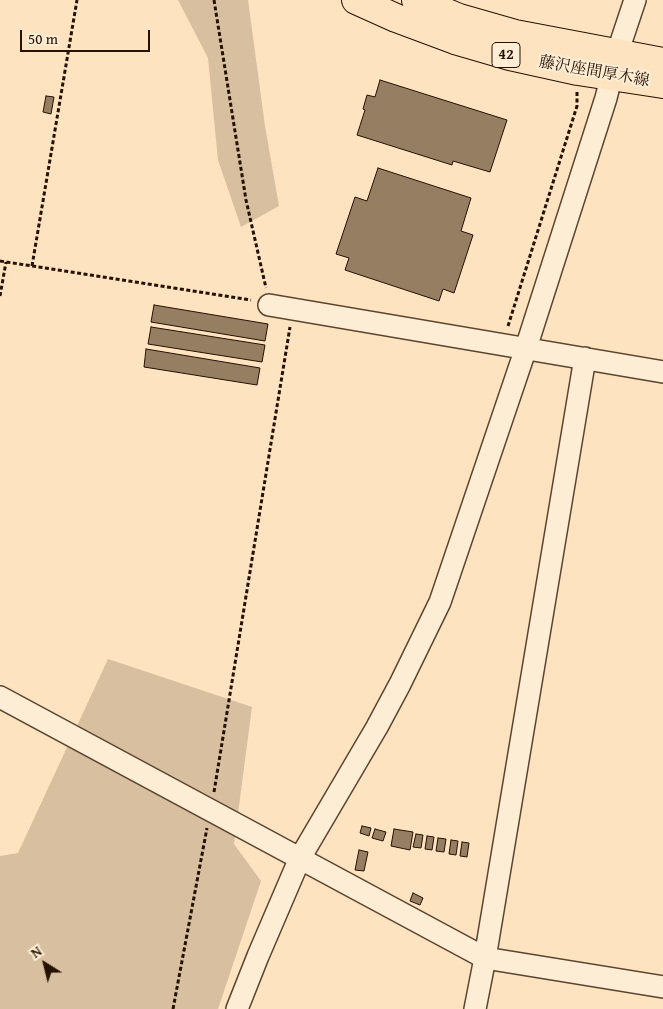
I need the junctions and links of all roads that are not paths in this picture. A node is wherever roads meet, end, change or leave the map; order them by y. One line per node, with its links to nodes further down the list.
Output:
1 (356, 0): 5 (main road, 藤沢座間厚木線 / 42)
2 (416, 0): 5 (main road, 藤沢座間厚木線 / 42)
3 (635, 0): 5 (street)
4 (663, 62): 5 (main road, 藤沢座間厚木線 / 42)
5 (615, 65): 6 (main road, 藤沢座間厚木線 / 42); 8 (street)
6 (663, 84)
7 (268, 298): 8 (street)
8 (526, 348): 9 (street); 12 (street)
9 (585, 358): 10 (street); 13 (street)
10 (663, 372)
11 (0, 697): 12 (street)
12 (300, 858): 13 (street); 15 (street)
13 (485, 958): 14 (street); 16 (street)
14 (663, 987)
15 (238, 1009)
16 (475, 1009)

